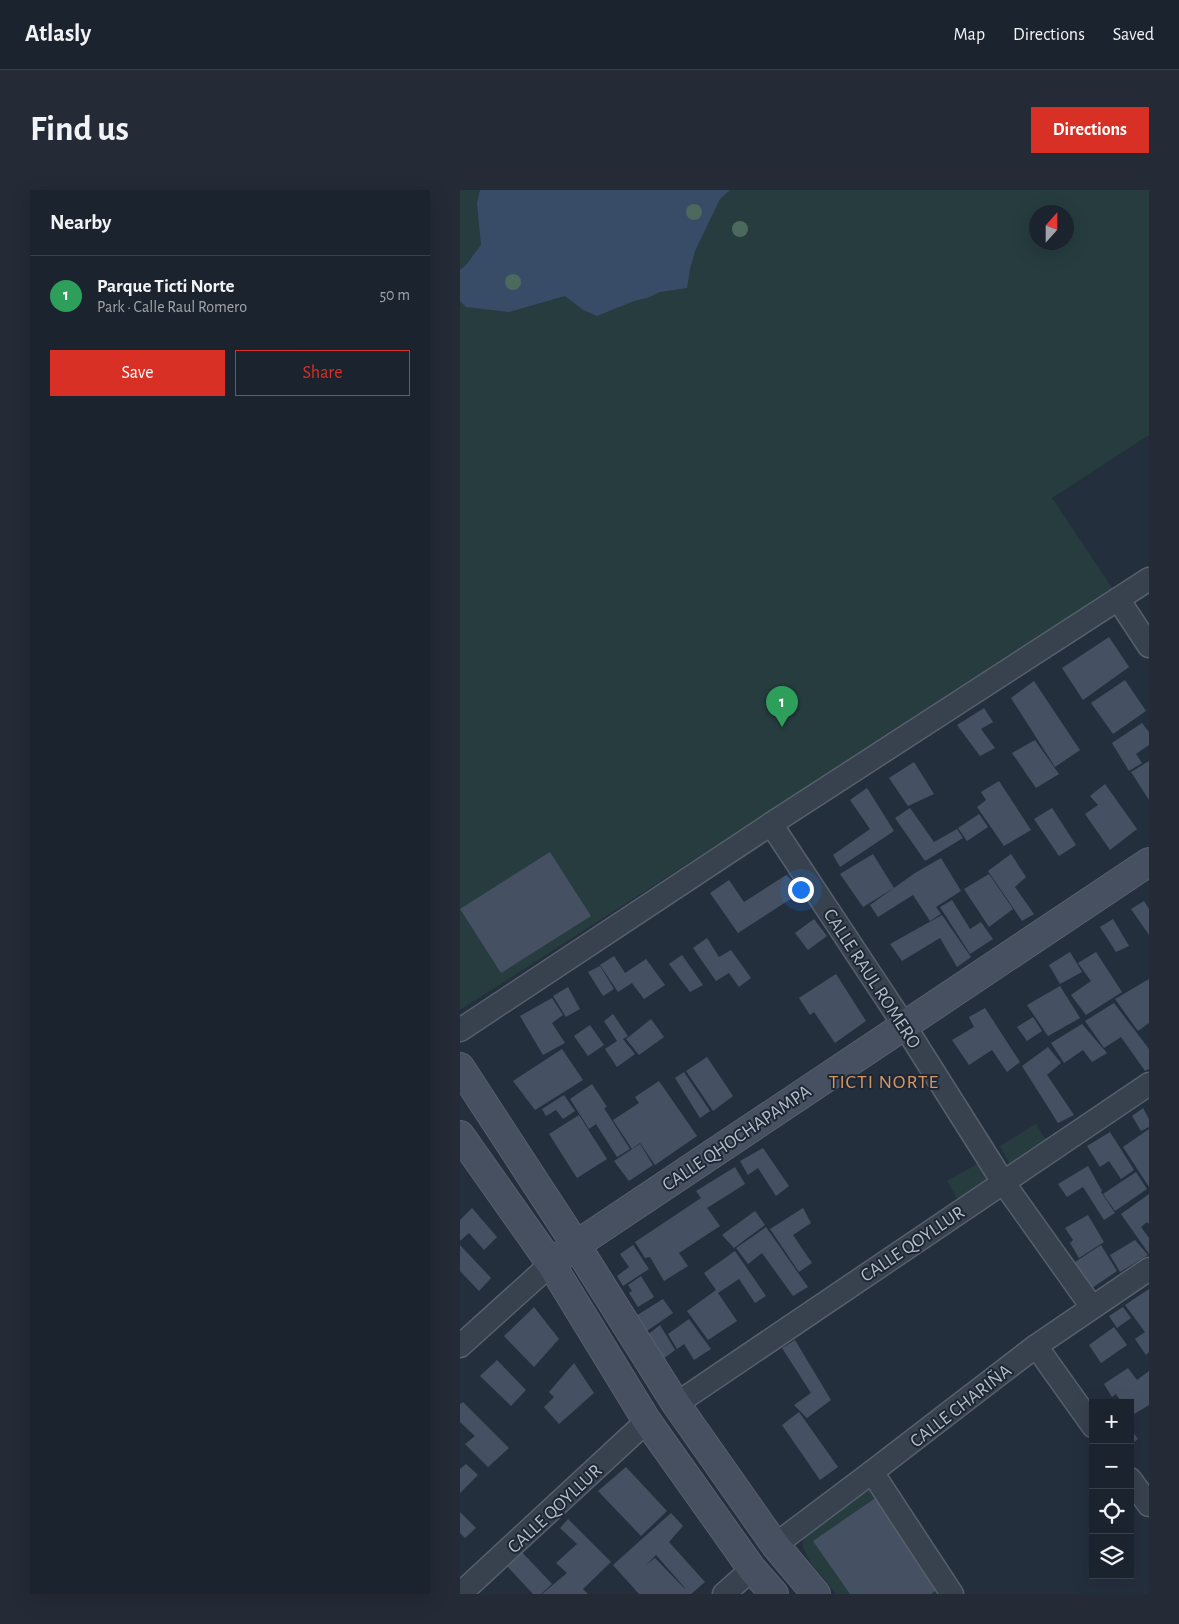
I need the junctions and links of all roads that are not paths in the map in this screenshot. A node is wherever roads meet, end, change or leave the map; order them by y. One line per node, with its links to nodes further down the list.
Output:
1 (1149, 579): 2 (street)
2 (1118, 599): 3 (street); 4 (street)
3 (1149, 646)
4 (771, 824): 6 (street, CALLE RAUL ROMERO); 7 (street)
5 (1149, 862): 6 (main road, CALLE QHOCHAPAMPA)
6 (904, 1025): 11 (street, CALLE RAUL ROMERO); 12 (main road, CALLE QHOCHAPAMPA)
7 (460, 1030)
8 (460, 1067): 12 (main road)
9 (1149, 1084): 11 (street, CALLE QOYLLUR)
10 (460, 1135): 13 (main road)
11 (1003, 1182): 15 (street, CALLE RAUL ROMERO); 18 (street, CALLE QOYLLUR)
12 (576, 1245): 13 (main road, CALLE QHOCHAPAMPA); 18 (main road)
13 (550, 1264): 16 (street, CALLE QHOCHAPAMPA); 20 (main road)
14 (1149, 1269): 15 (street, CALLE CHARIÑA)
15 (1092, 1307): 17 (street, CALLE CHARIÑA)
16 (460, 1346)
17 (1036, 1346): 19 (street); 21 (street, CALLE CHARIÑA)
18 (676, 1404): 24 (main road)
19 (1089, 1420)
20 (647, 1421): 25 (main road); 26 (street, CALLE QOYLLUR)
21 (872, 1472): 24 (street, CALLE CHARIÑA); 30 (street)
22 (1134, 1484): 23 (street)
23 (1149, 1505)
24 (775, 1545): 29 (main road)
25 (752, 1569): 27 (street); 28 (main road)
26 (460, 1594)
27 (724, 1594)
28 (774, 1594)
29 (816, 1594)
30 (952, 1594)

